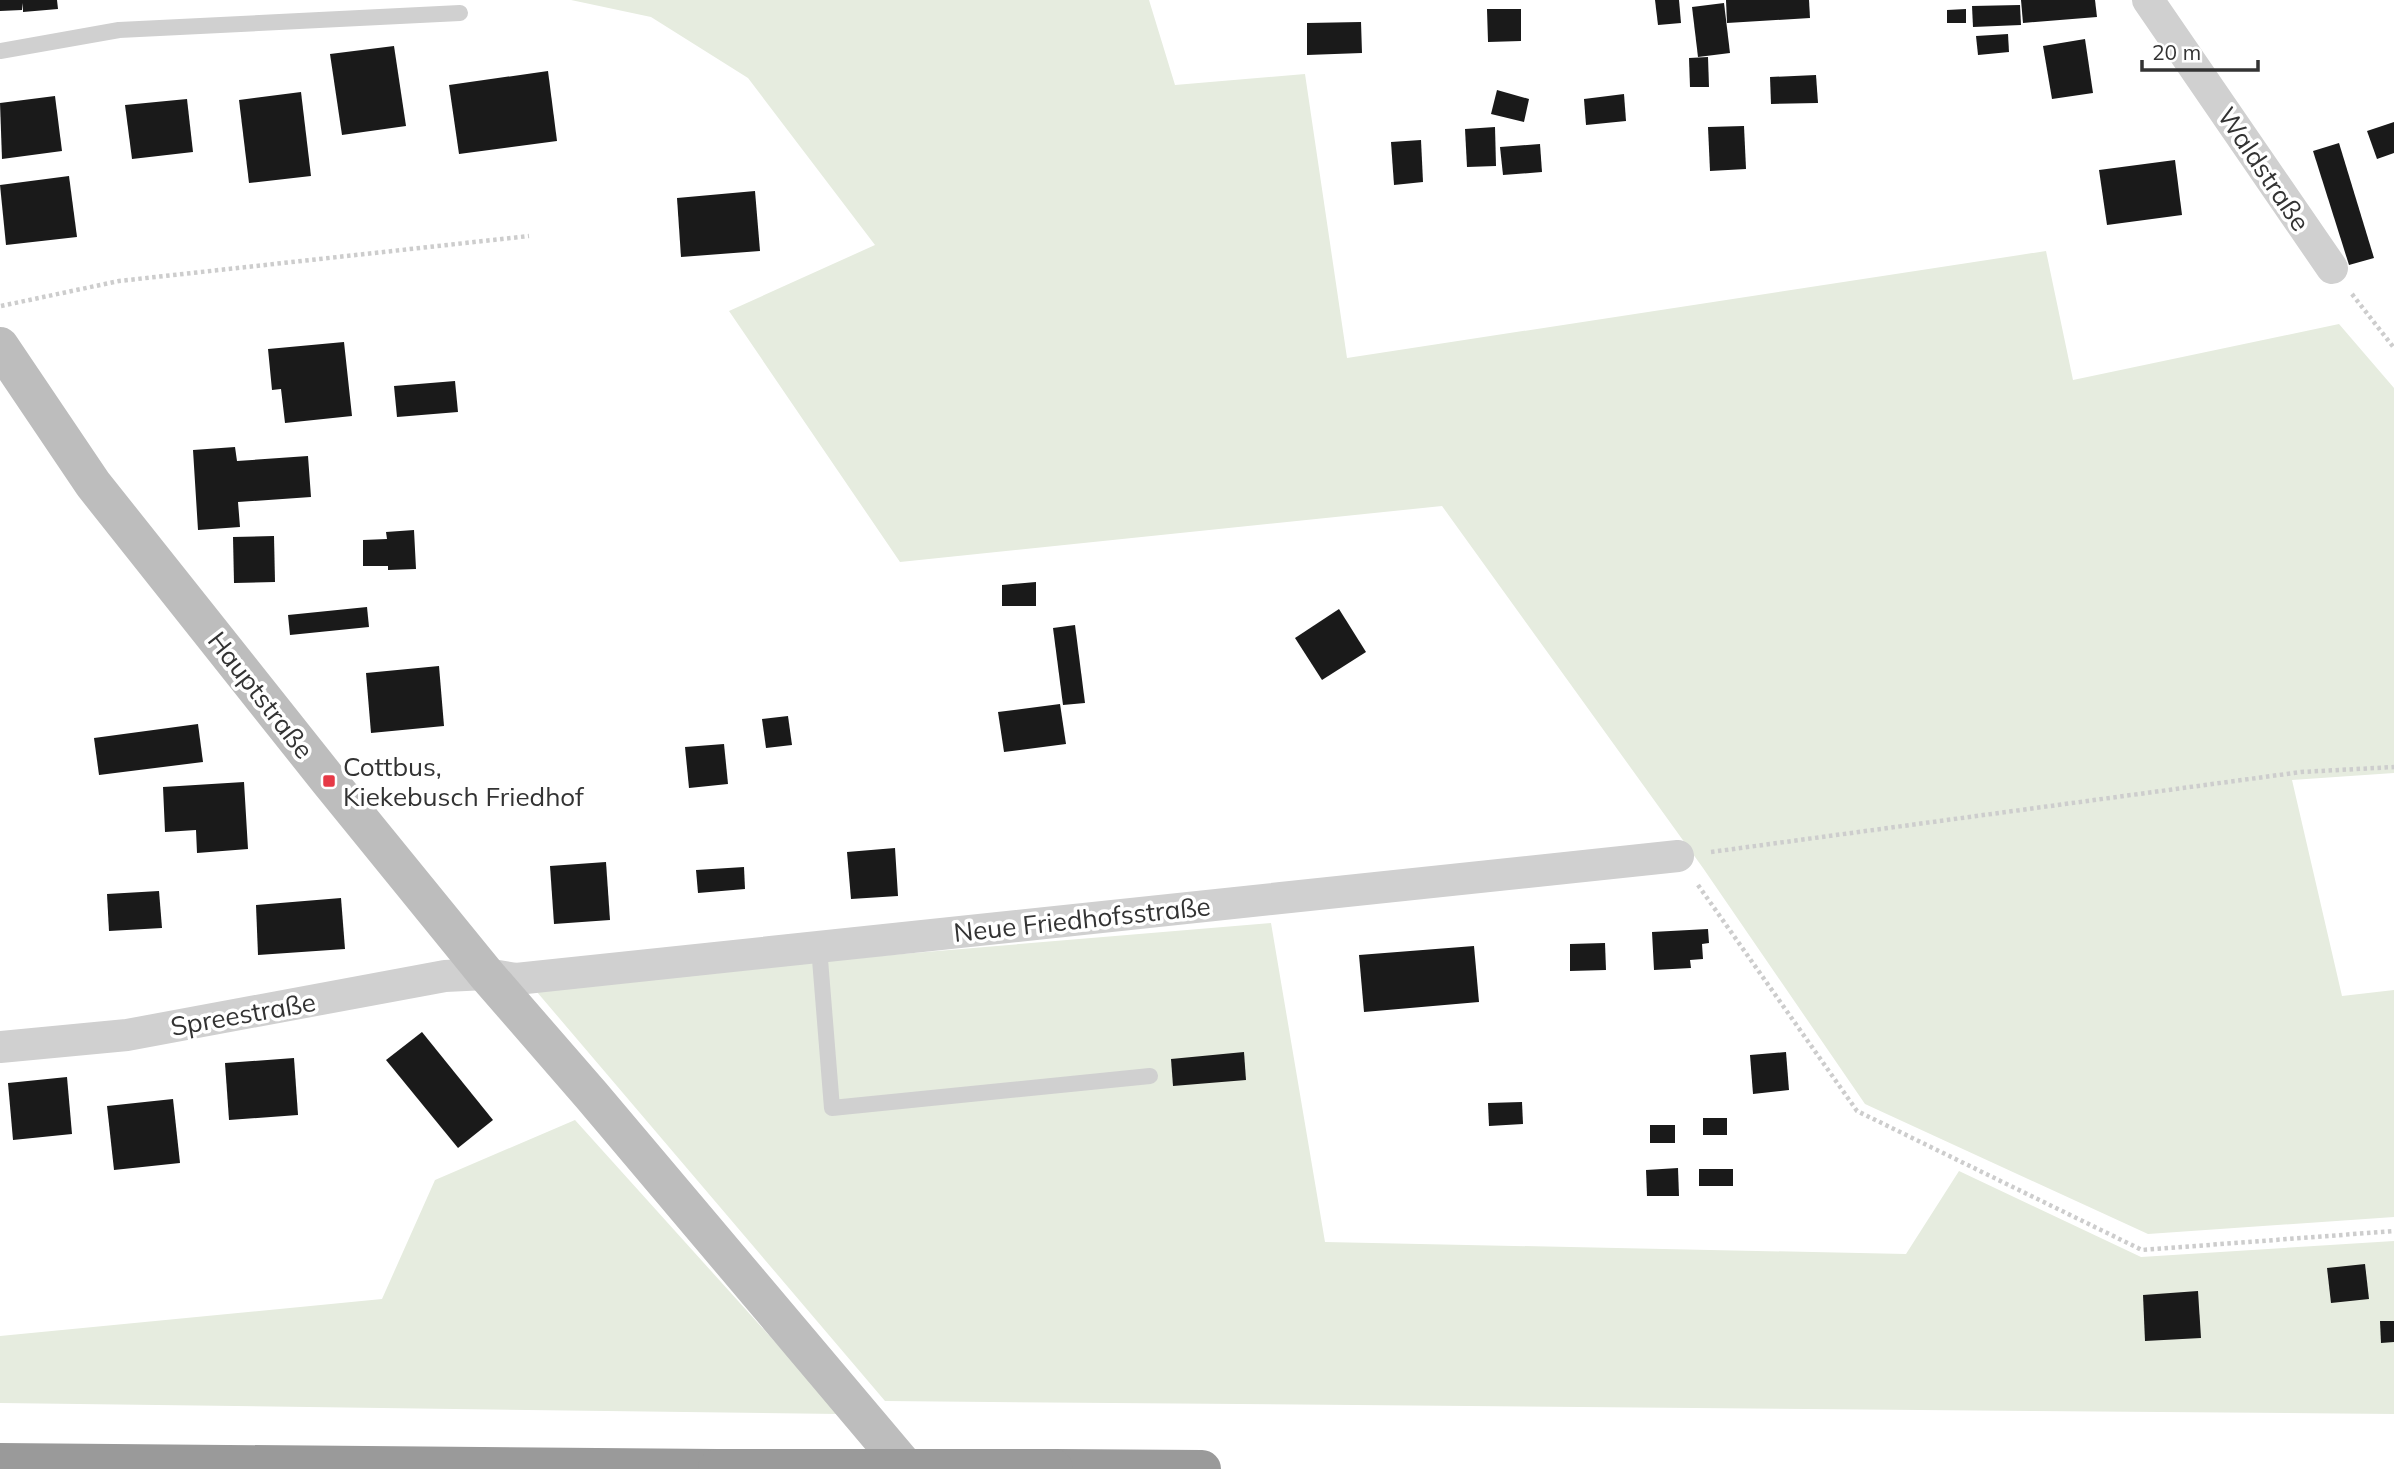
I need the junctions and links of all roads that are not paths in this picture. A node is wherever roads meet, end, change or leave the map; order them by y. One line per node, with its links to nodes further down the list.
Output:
1 (2148, 0): 4 (street, Waldstraße)
2 (460, 13): 3 (lane)
3 (0, 51)
4 (2332, 268)
5 (0, 346): 8 (street, Hauptstraße)
6 (1678, 856): 7 (street, Neue Friedhofsstraße)
7 (818, 947): 8 (street, Neue Friedhofsstraße); 10 (lane)
8 (486, 974): 9 (street, Spreestraße); 14 (street, Hauptstraße)
9 (0, 1047)
10 (1150, 1076)
11 (0, 1462): 12 (highway)
12 (717, 1468): 13 (highway, bridge)
13 (1054, 1468): 15 (highway)
14 (907, 1469)
15 (1202, 1469)

